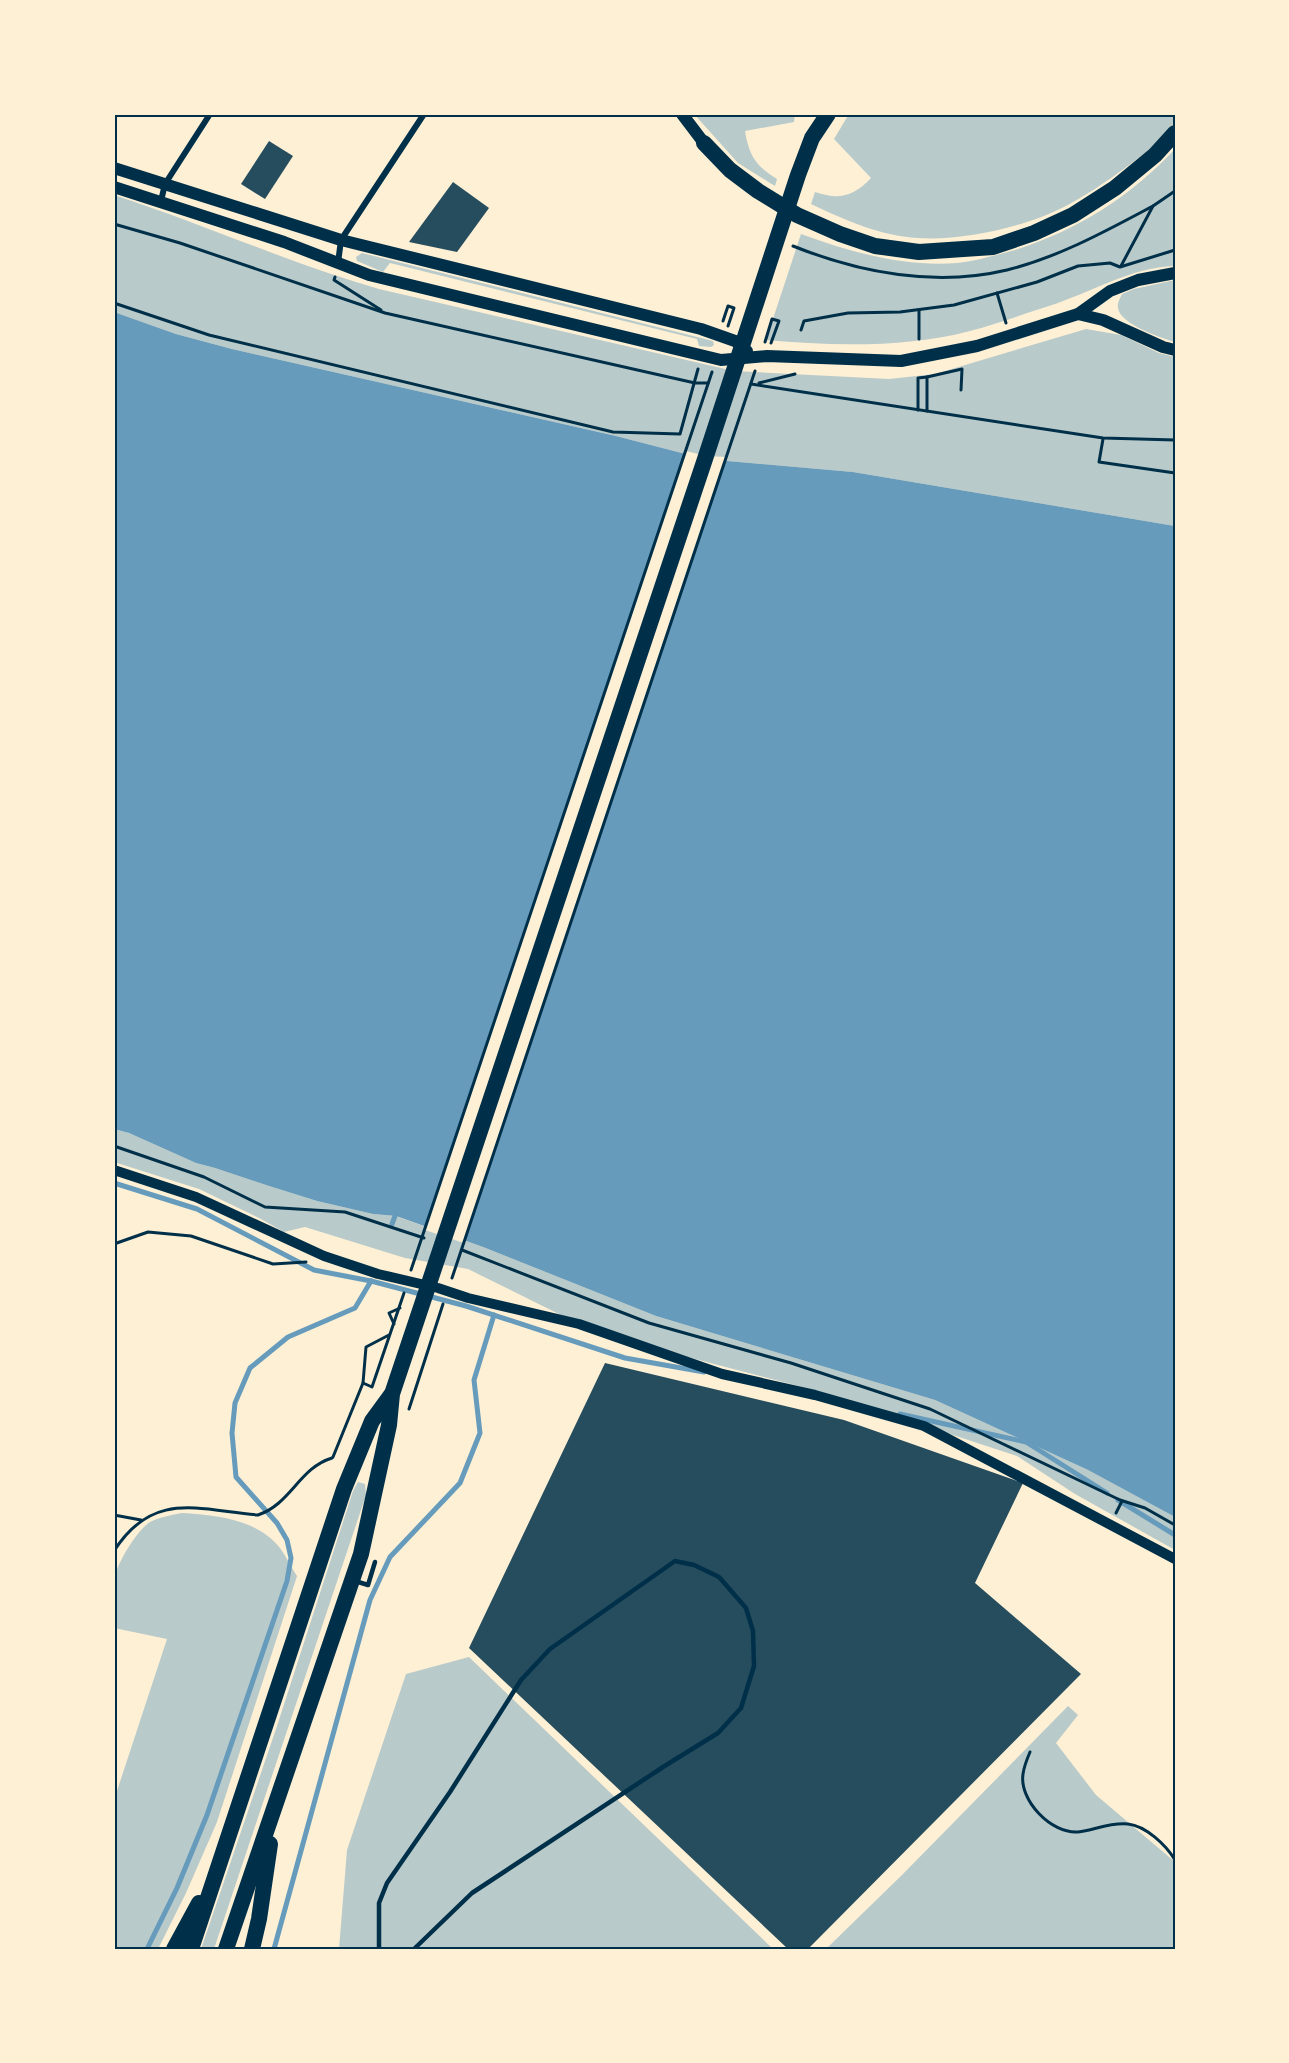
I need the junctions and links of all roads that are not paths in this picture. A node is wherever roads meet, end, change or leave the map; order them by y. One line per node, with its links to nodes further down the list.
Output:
1 (210, 114): 10 (street)
2 (424, 114): 13 (street)
3 (682, 114): 8 (main road)
4 (814, 114): 7 (highway)
5 (828, 114): 7 (highway)
6 (1175, 133): 8 (highway)
7 (812, 138): 20 (highway)
8 (704, 143)
9 (114, 168): 10 (main road)
10 (165, 184): 12 (street); 13 (main road)
11 (114, 187): 12 (main road)
12 (161, 201): 14 (main road)
13 (341, 240): 14 (street); 18 (main road)
14 (338, 263): 18 (main road)
15 (1175, 273): 16 (main road)
16 (1078, 314): 17 (main road); 18 (main road)
17 (1175, 350)
18 (760, 356)
19 (114, 1170): 21 (street)
20 (392, 1394): 23 (highway); 25 (highway)
21 (1175, 1559)
22 (375, 1562): 23 (lane)
23 (352, 1580): 24 (highway)
24 (276, 1802): 28 (highway); 29 (highway)
25 (220, 1862): 26 (highway); 27 (highway)
26 (174, 1949)
27 (191, 1949)
28 (226, 1949)
29 (252, 1949)
30 (378, 1949): 31 (lane)
31 (414, 1949)

